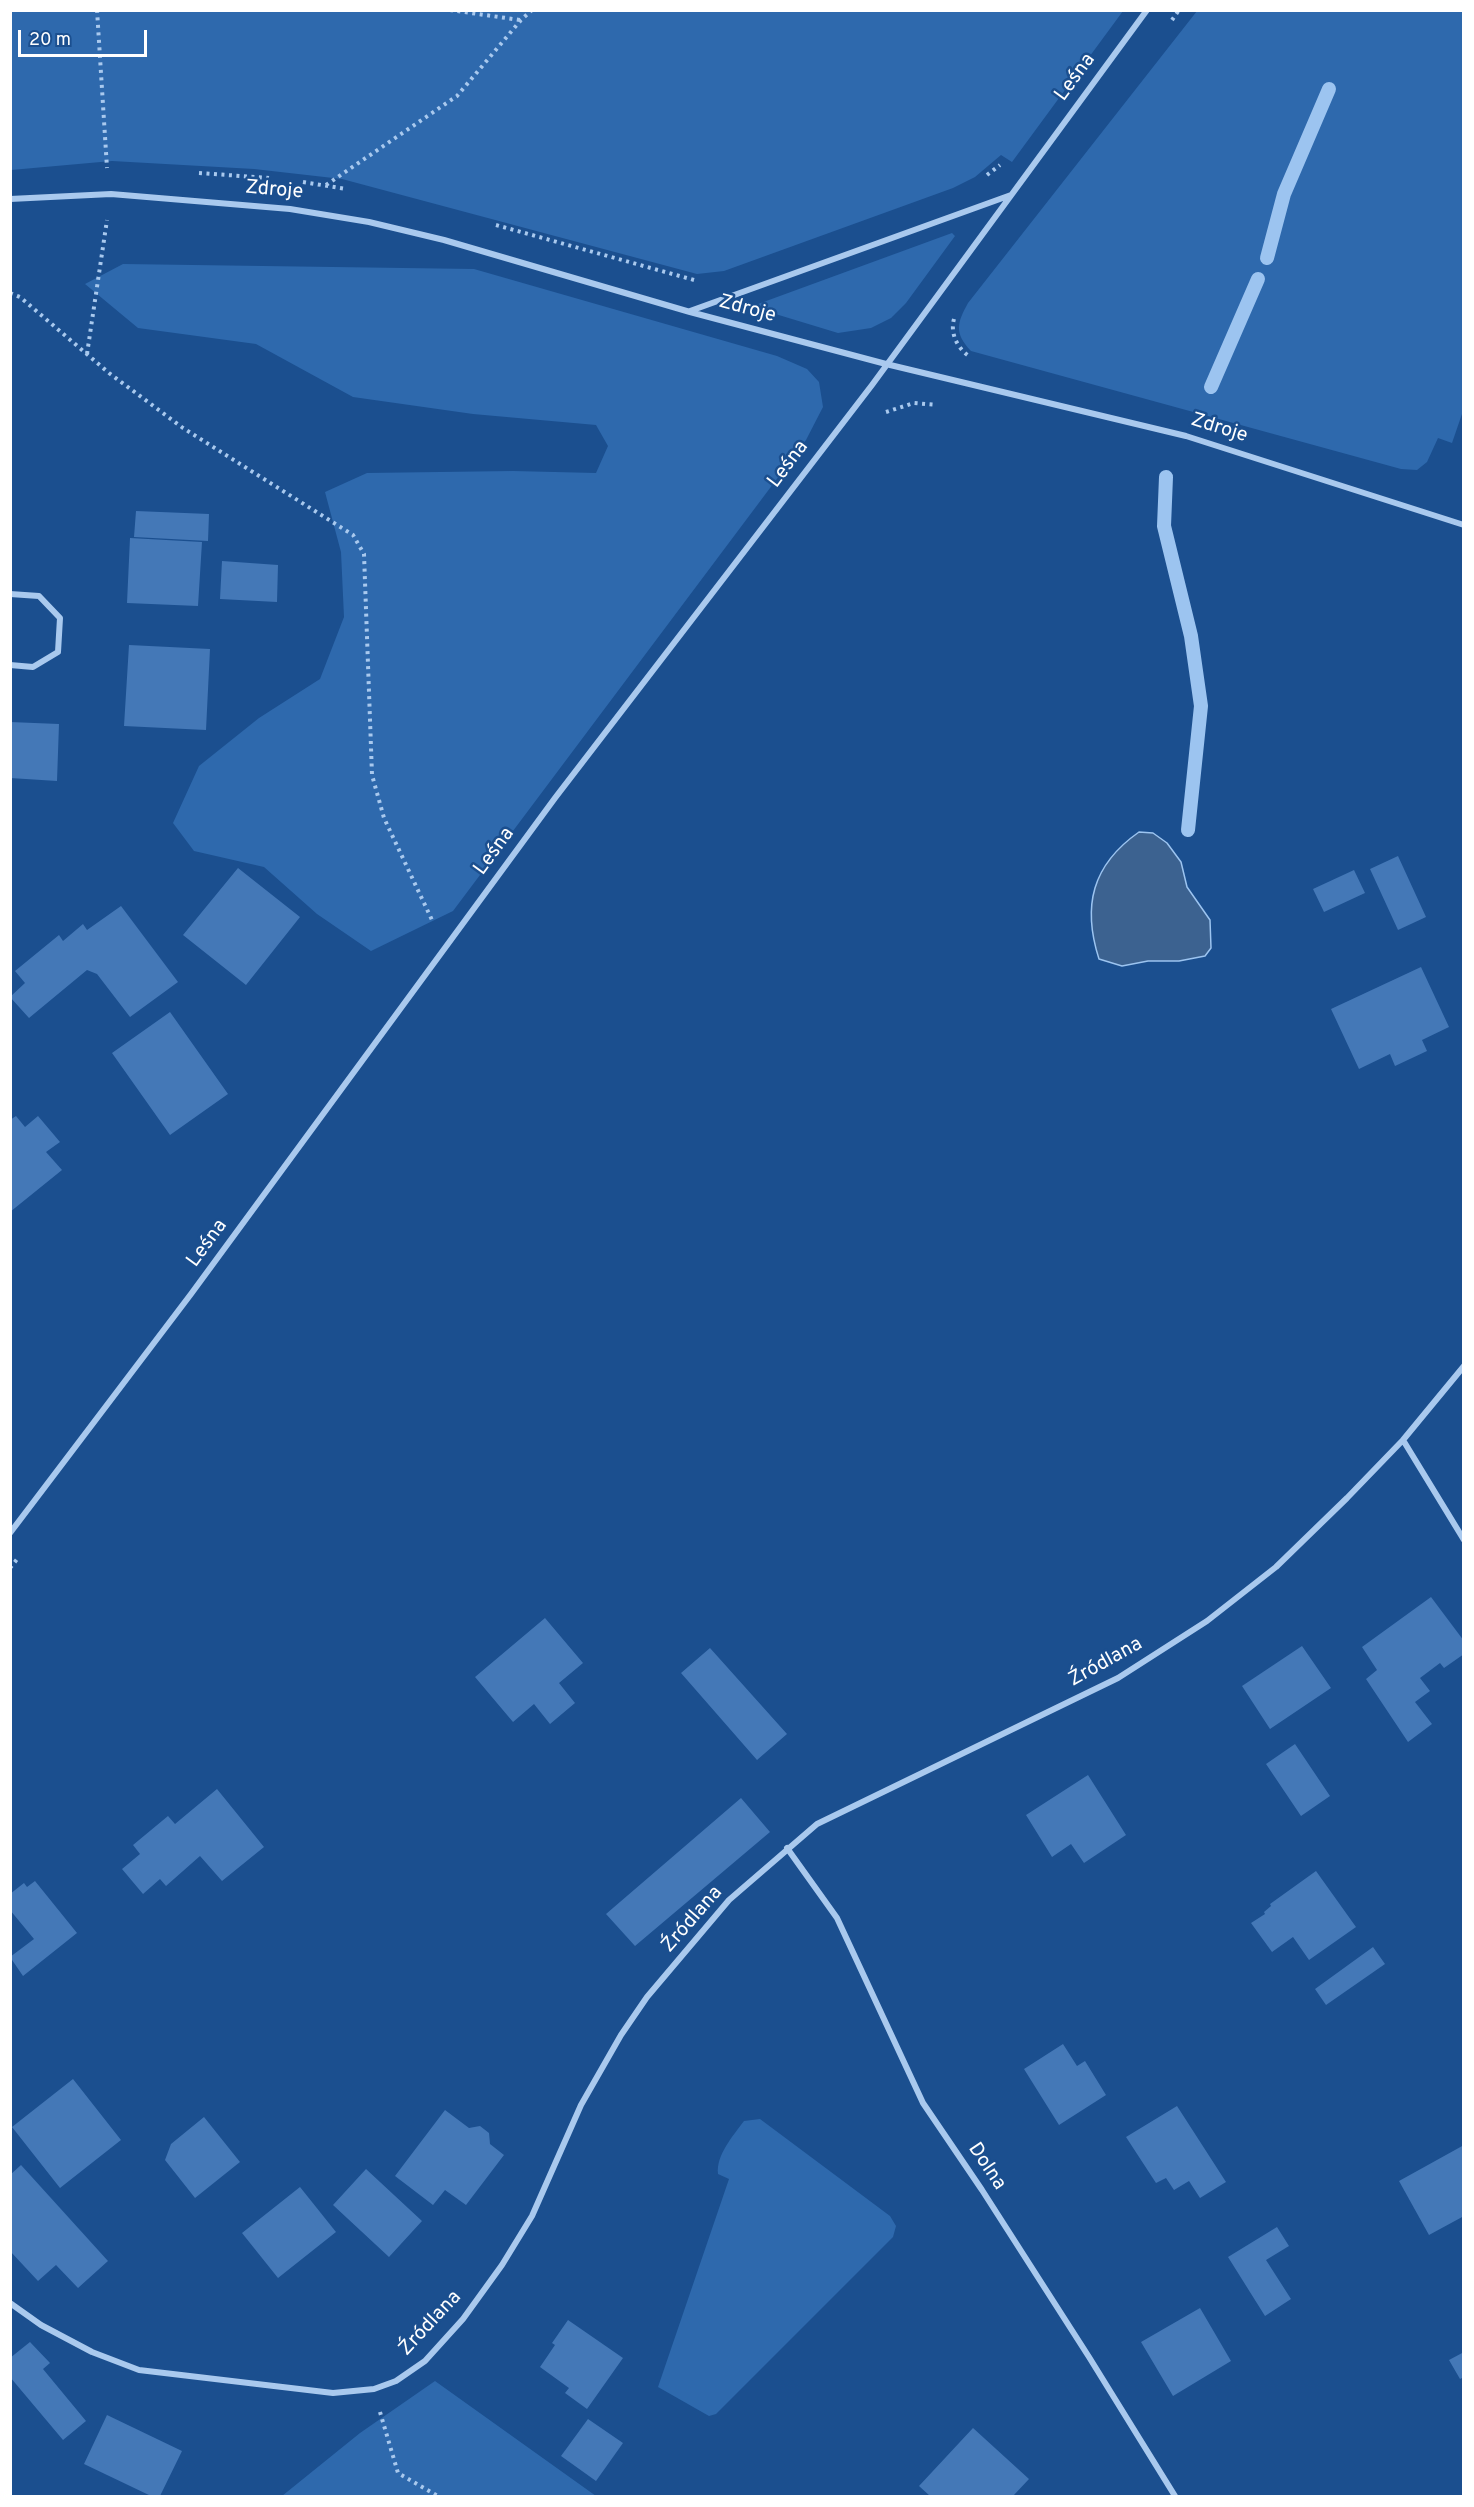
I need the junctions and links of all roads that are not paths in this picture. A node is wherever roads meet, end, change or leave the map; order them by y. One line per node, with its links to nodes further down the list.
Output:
1 (1147, 10): 2 (street, Leśna)
2 (1011, 195): 4 (street); 5 (street, Leśna)
3 (10, 199): 4 (street, Zdroje)
4 (690, 312): 5 (street, Zdroje)
5 (886, 364): 6 (street, Zdroje); 11 (street, Leśna)
6 (1464, 525)
7 (10, 594): 8 (street)
8 (10, 665)
9 (1464, 1366): 10 (street, Źródlana)
10 (1403, 1440): 12 (street); 13 (street, Źródlana)
11 (10, 1533)
12 (1464, 1540)
13 (787, 1848): 14 (street, Źródlana); 15 (street, Dolna)
14 (10, 2303)
15 (1175, 2496)

